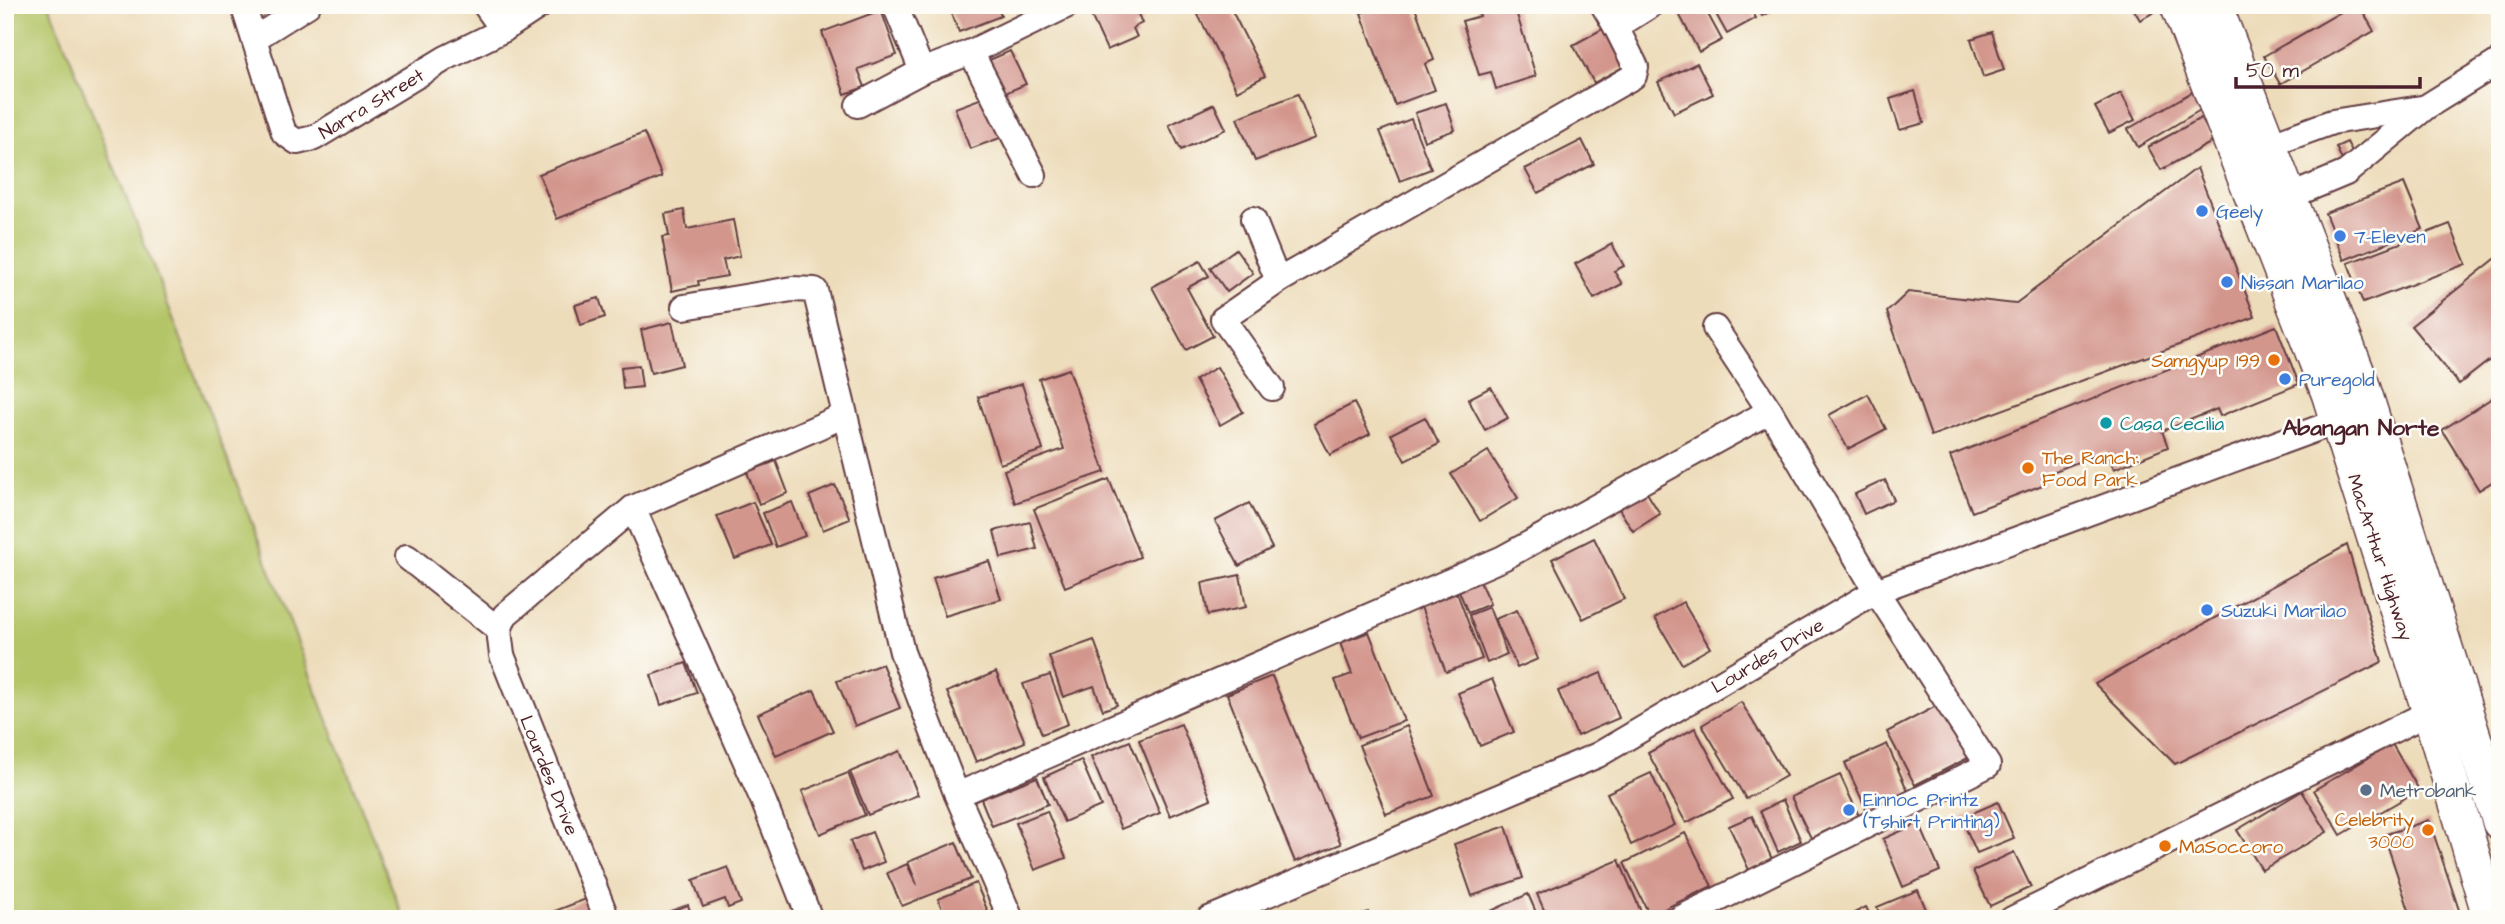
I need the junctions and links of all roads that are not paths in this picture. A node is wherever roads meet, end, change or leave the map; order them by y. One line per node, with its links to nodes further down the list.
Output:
1 (243, 5): 13 (street, Narra Street)
2 (308, 5): 13 (street)
3 (485, 5): 12 (street)
4 (541, 5): 12 (street)
5 (895, 5): 16 (street)
6 (1068, 5): 14 (street)
7 (1603, 5): 11 (street)
8 (1651, 5): 11 (street)
9 (2178, 5): 29 (highway, MacArthur Highway)
10 (2214, 5): 19 (highway, MacArthur Highway)
11 (1616, 27): 23 (street)
12 (503, 30): 13 (street, Narra Street)
13 (254, 39)
14 (971, 52): 16 (street); 20 (street)
15 (2500, 61): 18 (street)
16 (922, 71): 17 (street)
17 (858, 105)
18 (2426, 107): 19 (street); 21 (street)
19 (2269, 145): 21 (highway, MacArthur Highway)
20 (1034, 175)
21 (2291, 196): 36 (highway, MacArthur Highway)
22 (1253, 219): 23 (street)
23 (1278, 281): 26 (street)
24 (684, 307): 28 (street)
25 (1715, 328): 27 (street)
26 (1272, 388)
27 (1770, 411): 32 (street); 35 (street)
28 (843, 416): 30 (street); 35 (street)
29 (2338, 421): 32 (street, Lourdes Drive); 34 (highway, MacArthur Highway)
30 (633, 508): 33 (street); 38 (street)
31 (407, 557): 33 (street)
32 (1876, 591): 40 (street, Lourdes Drive); 41 (street)
33 (499, 630): 37 (street, Lourdes Drive)
34 (2430, 712): 42 (street); 43 (highway, MacArthur Highway)
35 (957, 795): 39 (street)
36 (2500, 822)
37 (607, 919)
38 (810, 919)
39 (1011, 919)
40 (1209, 919)
41 (1679, 919)
42 (2012, 919)
43 (2491, 919)

